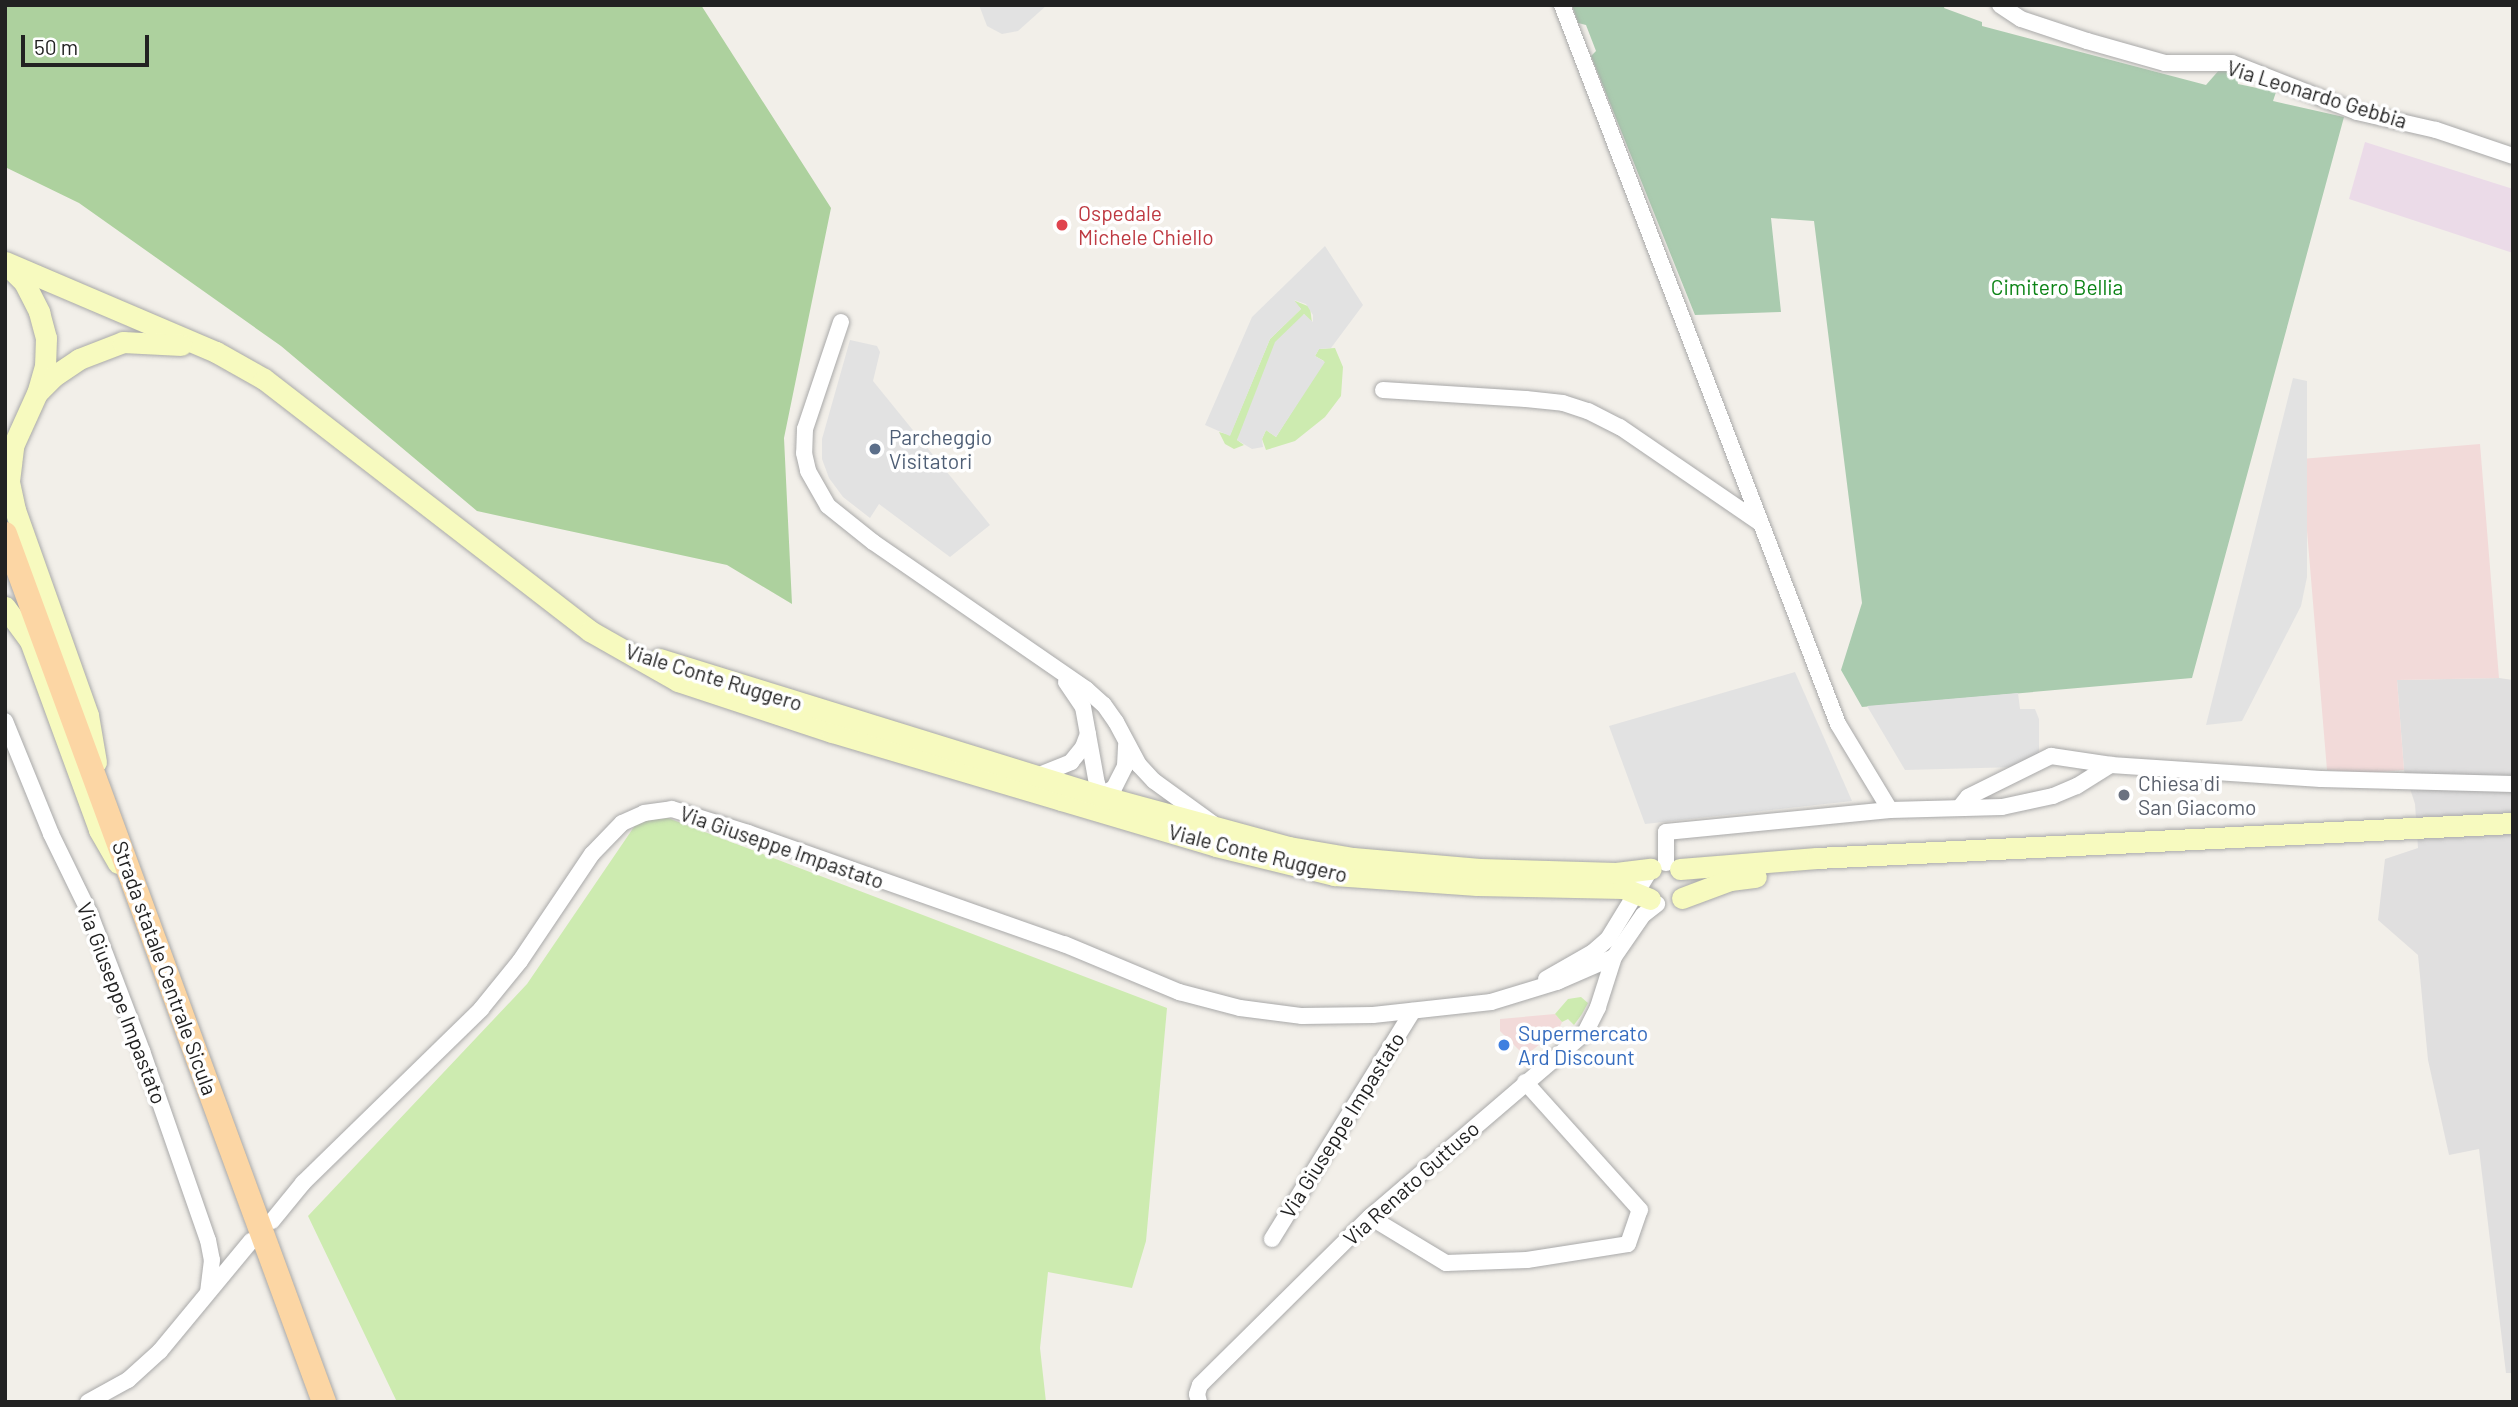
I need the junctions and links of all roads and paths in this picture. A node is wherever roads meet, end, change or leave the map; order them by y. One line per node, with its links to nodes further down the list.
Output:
1 (1562, 5): 9 (street)
2 (2000, 5): 3 (street, Via Leonardo Gebbia)
3 (2513, 156)
4 (5, 263): 6 (main road); 8 (main road)
5 (841, 322): 13 (street)
6 (216, 352): 8 (main road); 12 (main road)
7 (1383, 390): 9 (street)
8 (37, 393): 22 (main road)
9 (1760, 523): 24 (street)
10 (5, 534): 22 (main road, Strada statale Centrale Sicula)
11 (5, 607): 30 (main road)
12 (616, 646): 16 (main road, Viale Conte Ruggero); 19 (main road, Viale Conte Ruggero)
13 (1053, 666): 15 (street); 17 (street)
14 (5, 721): 40 (street, Via Giuseppe Impastato)
15 (1088, 734): 19 (street); 21 (street)
16 (849, 737): 21 (street); 27 (main road, Viale Conte Ruggero)
17 (1125, 743): 21 (street); 26 (street)
18 (2111, 765): 20 (street); 23 (street); 23 (street)
19 (1037, 776): 21 (main road, Viale Conte Ruggero)
20 (2513, 784)
21 (1101, 796): 26 (main road, Viale Conte Ruggero); 27 (street)
22 (103, 798): 30 (main road, Strada statale Centrale Sicula)
23 (1960, 807): 24 (street)
24 (1890, 810): 29 (street)
25 (2513, 822): 28 (main road)
26 (1219, 829): 29 (main road, Viale Conte Ruggero)
27 (1255, 856): 29 (main road, Viale Conte Ruggero)
28 (1858, 858): 29 (main road); 31 (main road)
29 (1655, 881): 31 (main road); 31 (main road); 32 (street); 33 (street)
30 (138, 895): 42 (main road, Strada statale Centrale Sicula)
31 (1682, 898)
32 (1614, 957): 33 (street); 35 (street, Via Renato Guttuso)
33 (1519, 994): 34 (street, Via Giuseppe Impastato)
34 (1413, 1011): 37 (street, Via Giuseppe Impastato); 38 (street, Via Giuseppe Impastato)
35 (1525, 1082): 36 (street, Via Renato Guttuso); 36 (street)
36 (1370, 1217): 43 (street, Via Renato Guttuso)
37 (271, 1220)
38 (1272, 1239)
39 (251, 1241): 40 (street)
40 (208, 1292): 41 (street)
41 (88, 1402)
42 (324, 1402)
43 (1199, 1402)

